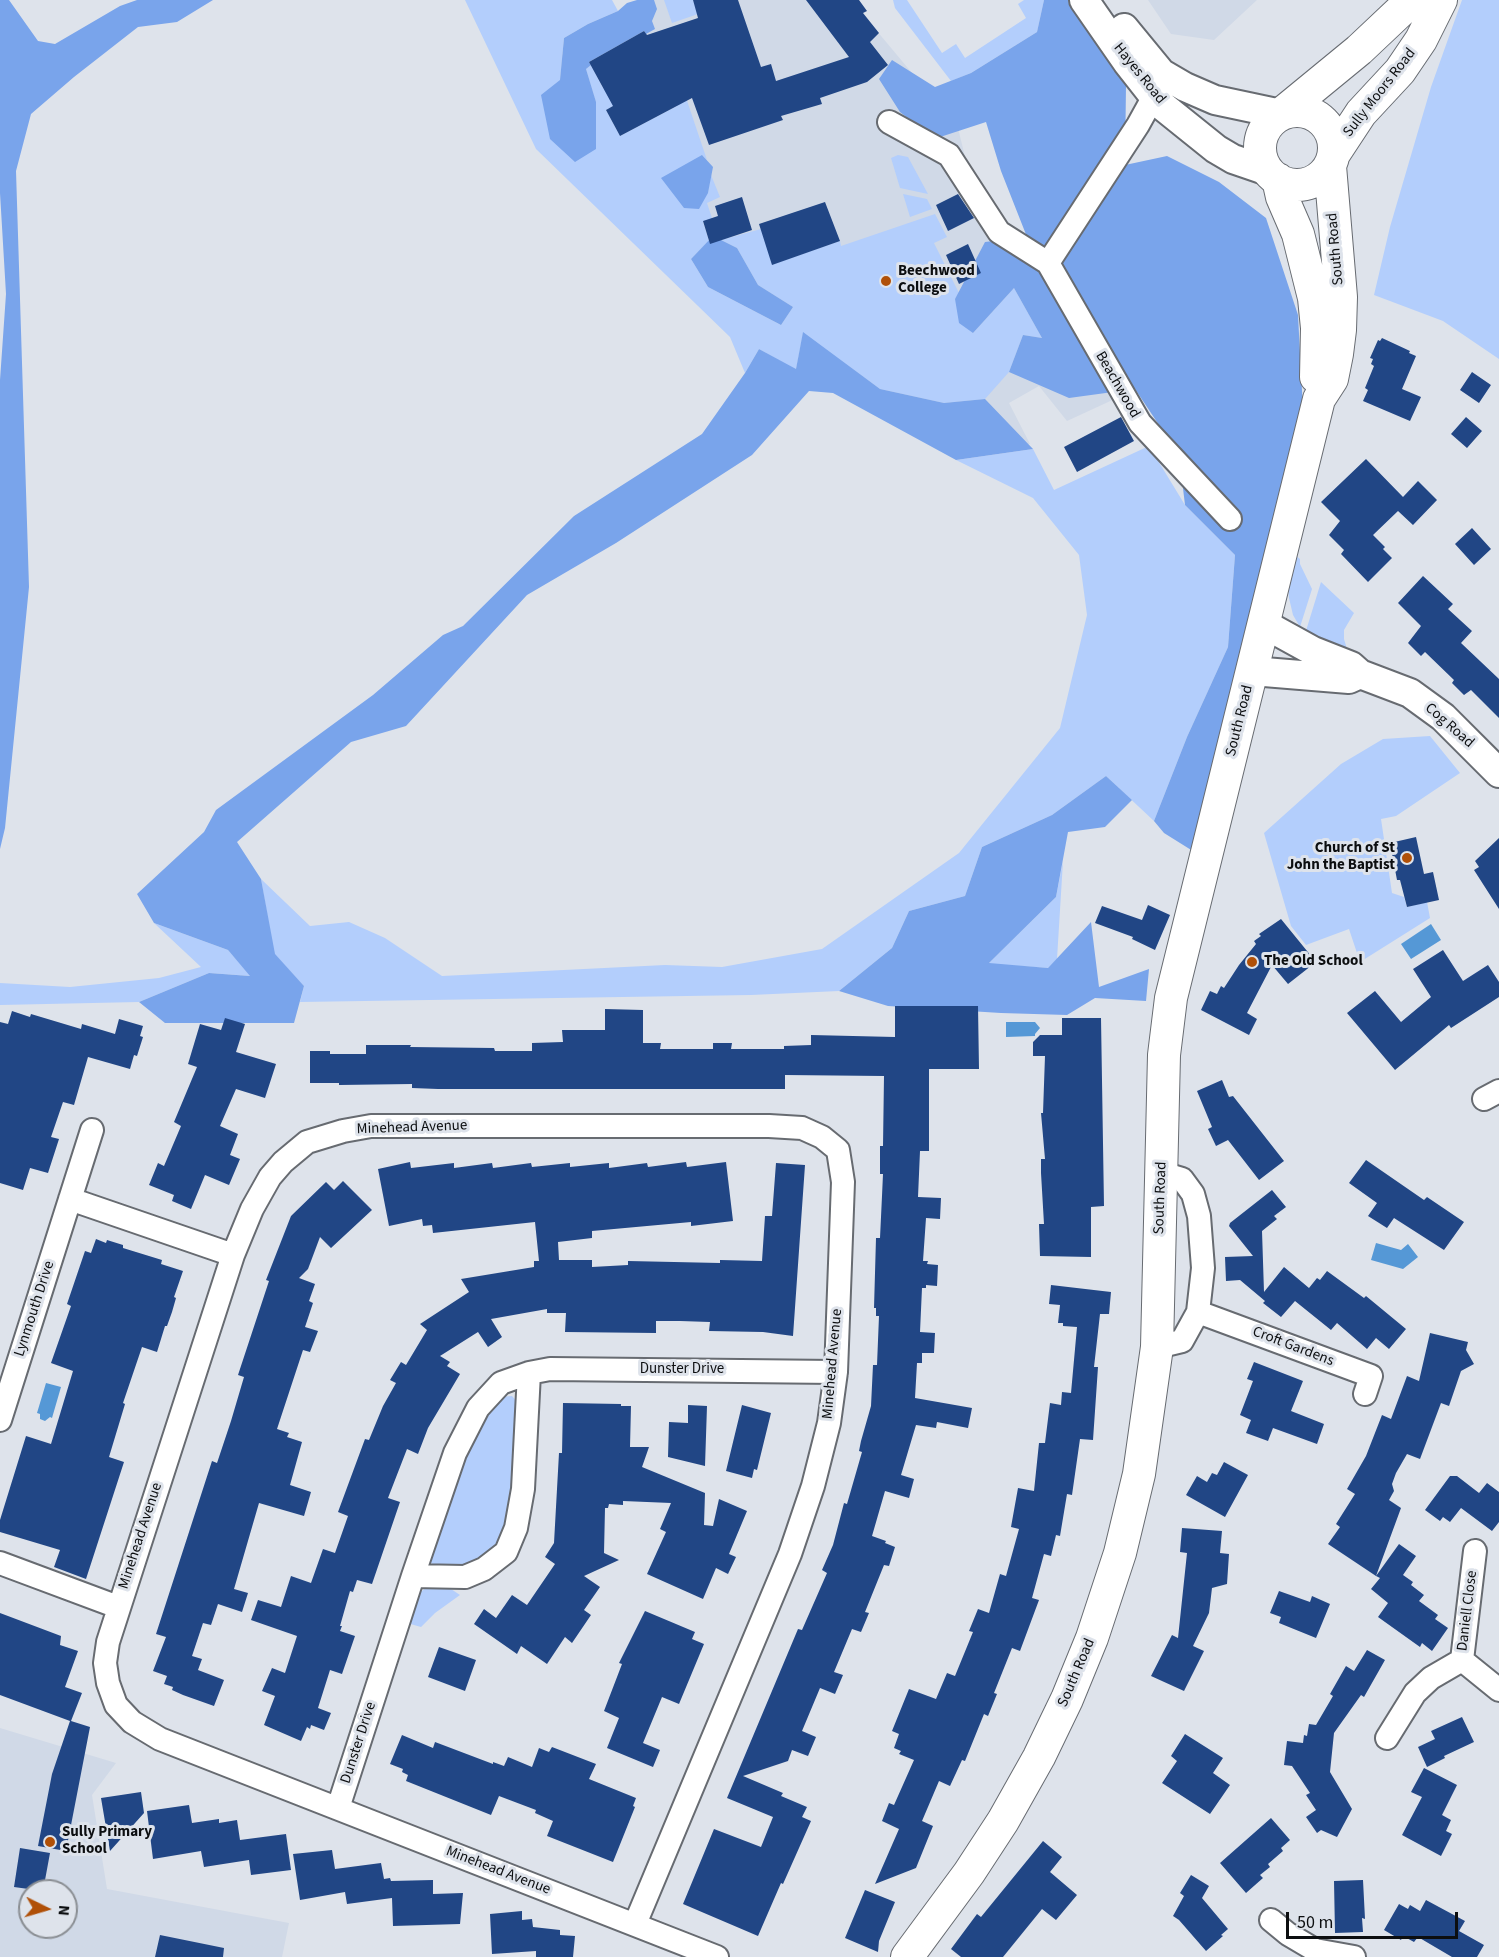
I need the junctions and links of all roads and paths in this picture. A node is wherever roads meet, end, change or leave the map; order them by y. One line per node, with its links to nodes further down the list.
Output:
1 (1084, 0): 5 (street, Hayes Road)
2 (1104, 0): 5 (street, Hayes Road)
3 (1412, 0): 6 (main road)
4 (1441, 0): 8 (main road, Sully Moors Road)
5 (1158, 85): 6 (street, Hayes Road); 9 (street, Hayes Road); 10 (street)
6 (1281, 114): 8 (main road); 9 (main road)
7 (890, 122): 10 (street, Beachwood)
8 (1332, 160): 9 (main road); 11 (main road, South Road)
9 (1273, 175): 11 (main road, South Road)
10 (1048, 262): 12 (street, Beachwood)
11 (1319, 399): 13 (main road, South Road)
12 (1230, 519)
13 (1264, 624): 14 (main road, South Road); 15 (street, Cog Road)
14 (1252, 671): 15 (street, Cog Road); 18 (main road, South Road)
15 (1360, 674): 16 (street, Cog Road)
16 (1499, 773)
17 (92, 1130): 19 (street, Lynmouth Drive)
18 (1162, 1173): 21 (street); 22 (main road, South Road)
19 (70, 1199): 20 (street); 26 (street, Lynmouth Drive)
20 (233, 1255): 23 (street, Minehead Avenue); 30 (street, Minehead Avenue)
21 (1198, 1312): 22 (street); 25 (street, Croft Gardens)
22 (1157, 1347): 38 (main road, South Road)
23 (836, 1372): 24 (street, Dunster Drive); 36 (street, Minehead Avenue)
24 (529, 1373): 29 (street, Dunster Drive); 29 (street)
25 (1365, 1394)
26 (0, 1420)
27 (1475, 1551): 31 (street, Daniell Close)
28 (0, 1563): 30 (street)
29 (413, 1576): 34 (street, Dunster Drive)
30 (118, 1607): 34 (street, Minehead Avenue)
31 (1462, 1660): 32 (street, Daniell Close); 33 (street)
32 (1499, 1690)
33 (1388, 1738)
34 (338, 1808): 36 (street, Minehead Avenue)
35 (1271, 1920): 39 (street)
36 (635, 1924): 37 (street, Minehead Avenue)
37 (717, 1957)
38 (907, 1957)
39 (1354, 1957)

